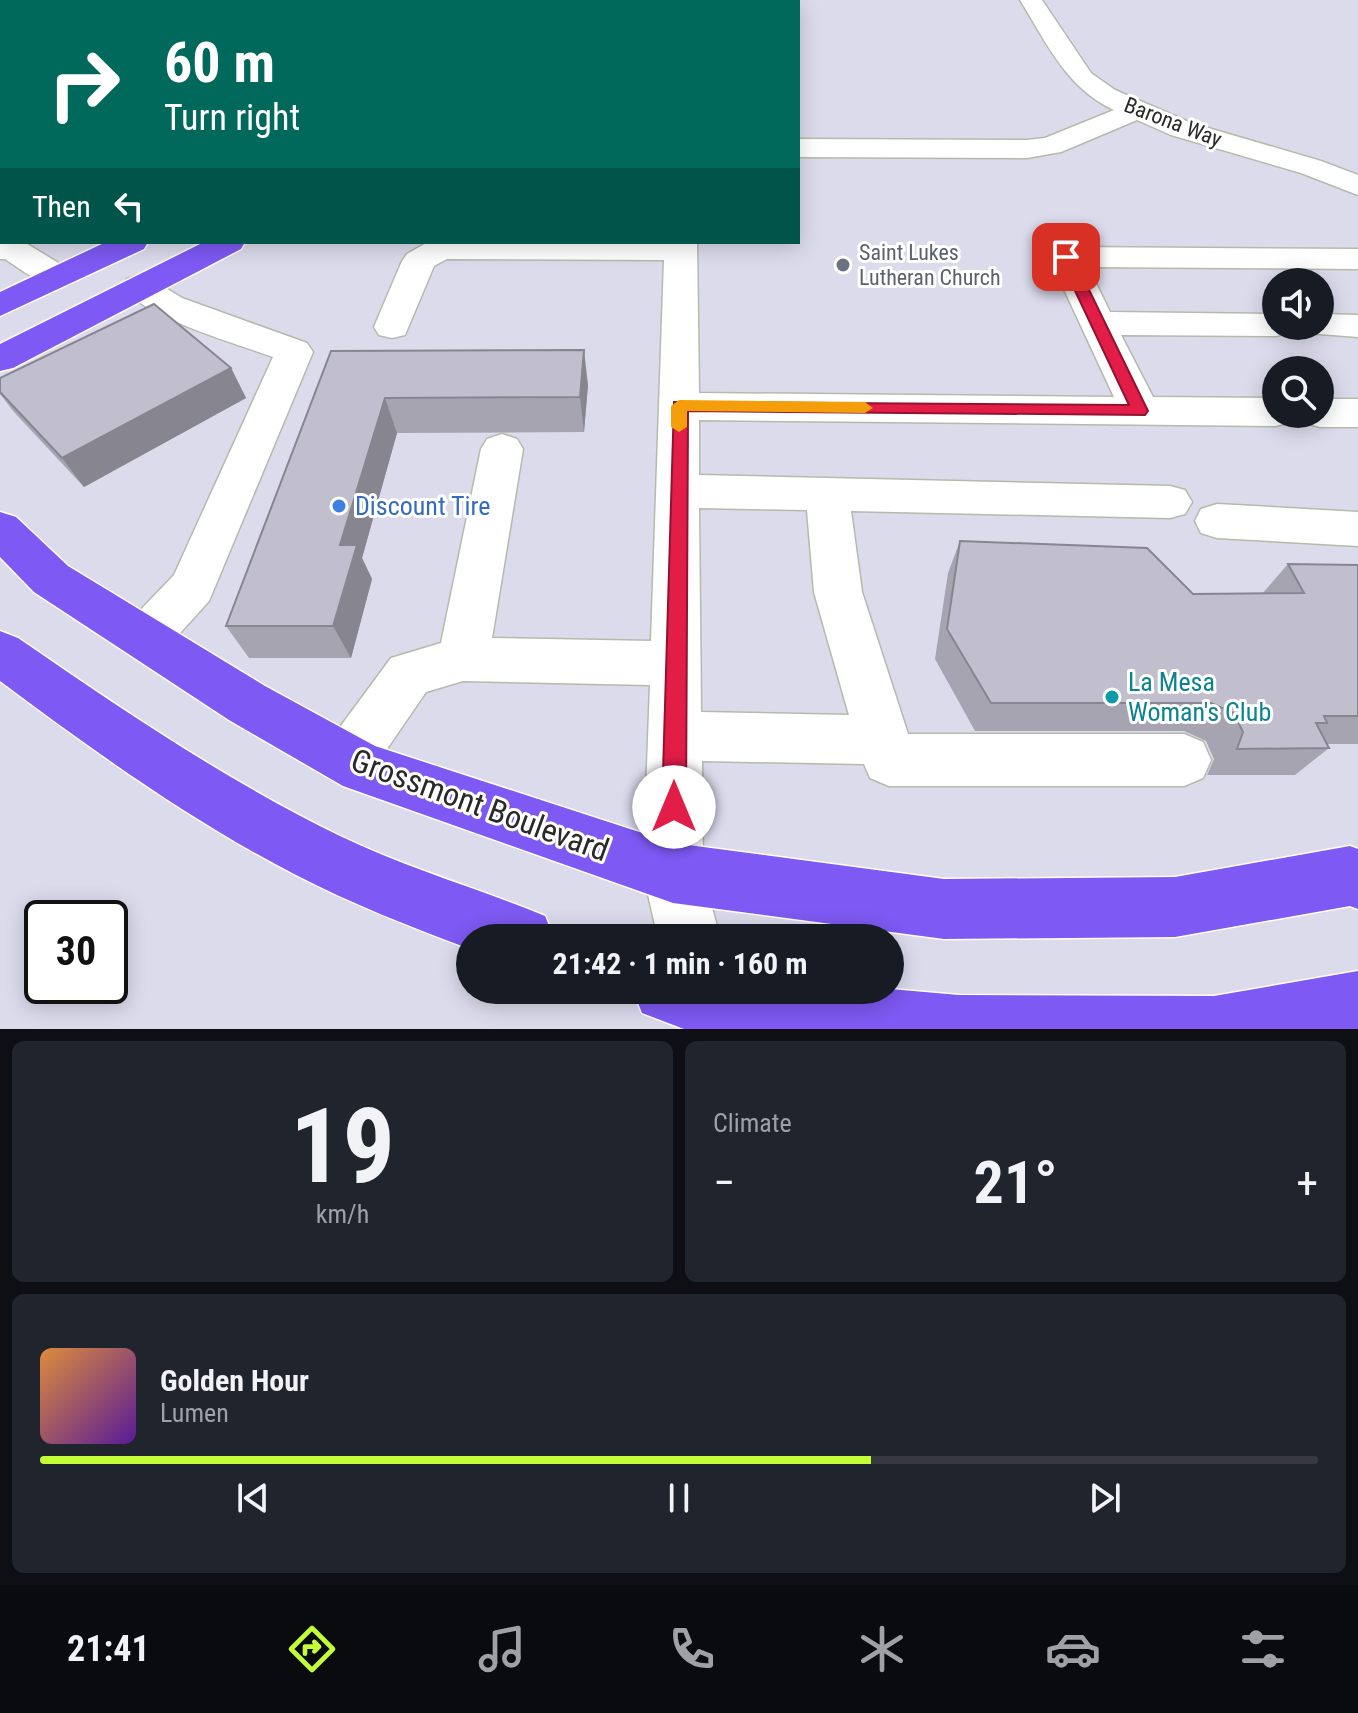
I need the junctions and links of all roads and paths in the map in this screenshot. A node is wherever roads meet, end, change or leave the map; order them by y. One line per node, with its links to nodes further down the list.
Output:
1 (1031, 0): 2 (street, Barona Way)
2 (1137, 110): 3 (street); 4 (street, Barona Way)
3 (800, 148)
4 (1358, 186)
5 (128, 244): 10 (main road)
6 (225, 244): 11 (main road)
7 (681, 246): 17 (street); 19 (street)
8 (0, 249): 10 (street)
9 (1358, 259): 13 (street)
10 (58, 277): 12 (main road)
11 (139, 286): 18 (main road); 31 (street)
12 (0, 305)
13 (1097, 323): 14 (street); 20 (street)
14 (1262, 325)
15 (1334, 325): 16 (street)
16 (1358, 326)
17 (392, 327)
18 (0, 359)
19 (679, 406): 20 (street); 25 (street)
20 (1140, 411): 21 (street)
21 (1262, 412)
22 (1334, 413): 23 (street)
23 (1358, 413)
24 (502, 449): 33 (street)
25 (678, 491): 26 (street); 34 (street)
26 (827, 494): 27 (street); 36 (street)
27 (1170, 502)
28 (1217, 521): 30 (street)
29 (0, 529): 31 (main road, Grossmont Boulevard)
30 (1358, 529)
31 (145, 638): 37 (main road, Grossmont Boulevard)
32 (0, 653): 41 (main road)
33 (463, 659): 34 (street); 37 (street)
34 (675, 664): 35 (street)
35 (675, 736): 36 (street); 39 (street)
36 (882, 740): 38 (street)
37 (348, 760): 39 (main road, Grossmont Boulevard)
38 (1184, 760)
39 (673, 873): 40 (main road, Grossmont Boulevard); 42 (street)
40 (1358, 879)
41 (485, 924)
42 (686, 924)
43 (1358, 1003): 44 (main road)
44 (696, 1004)

